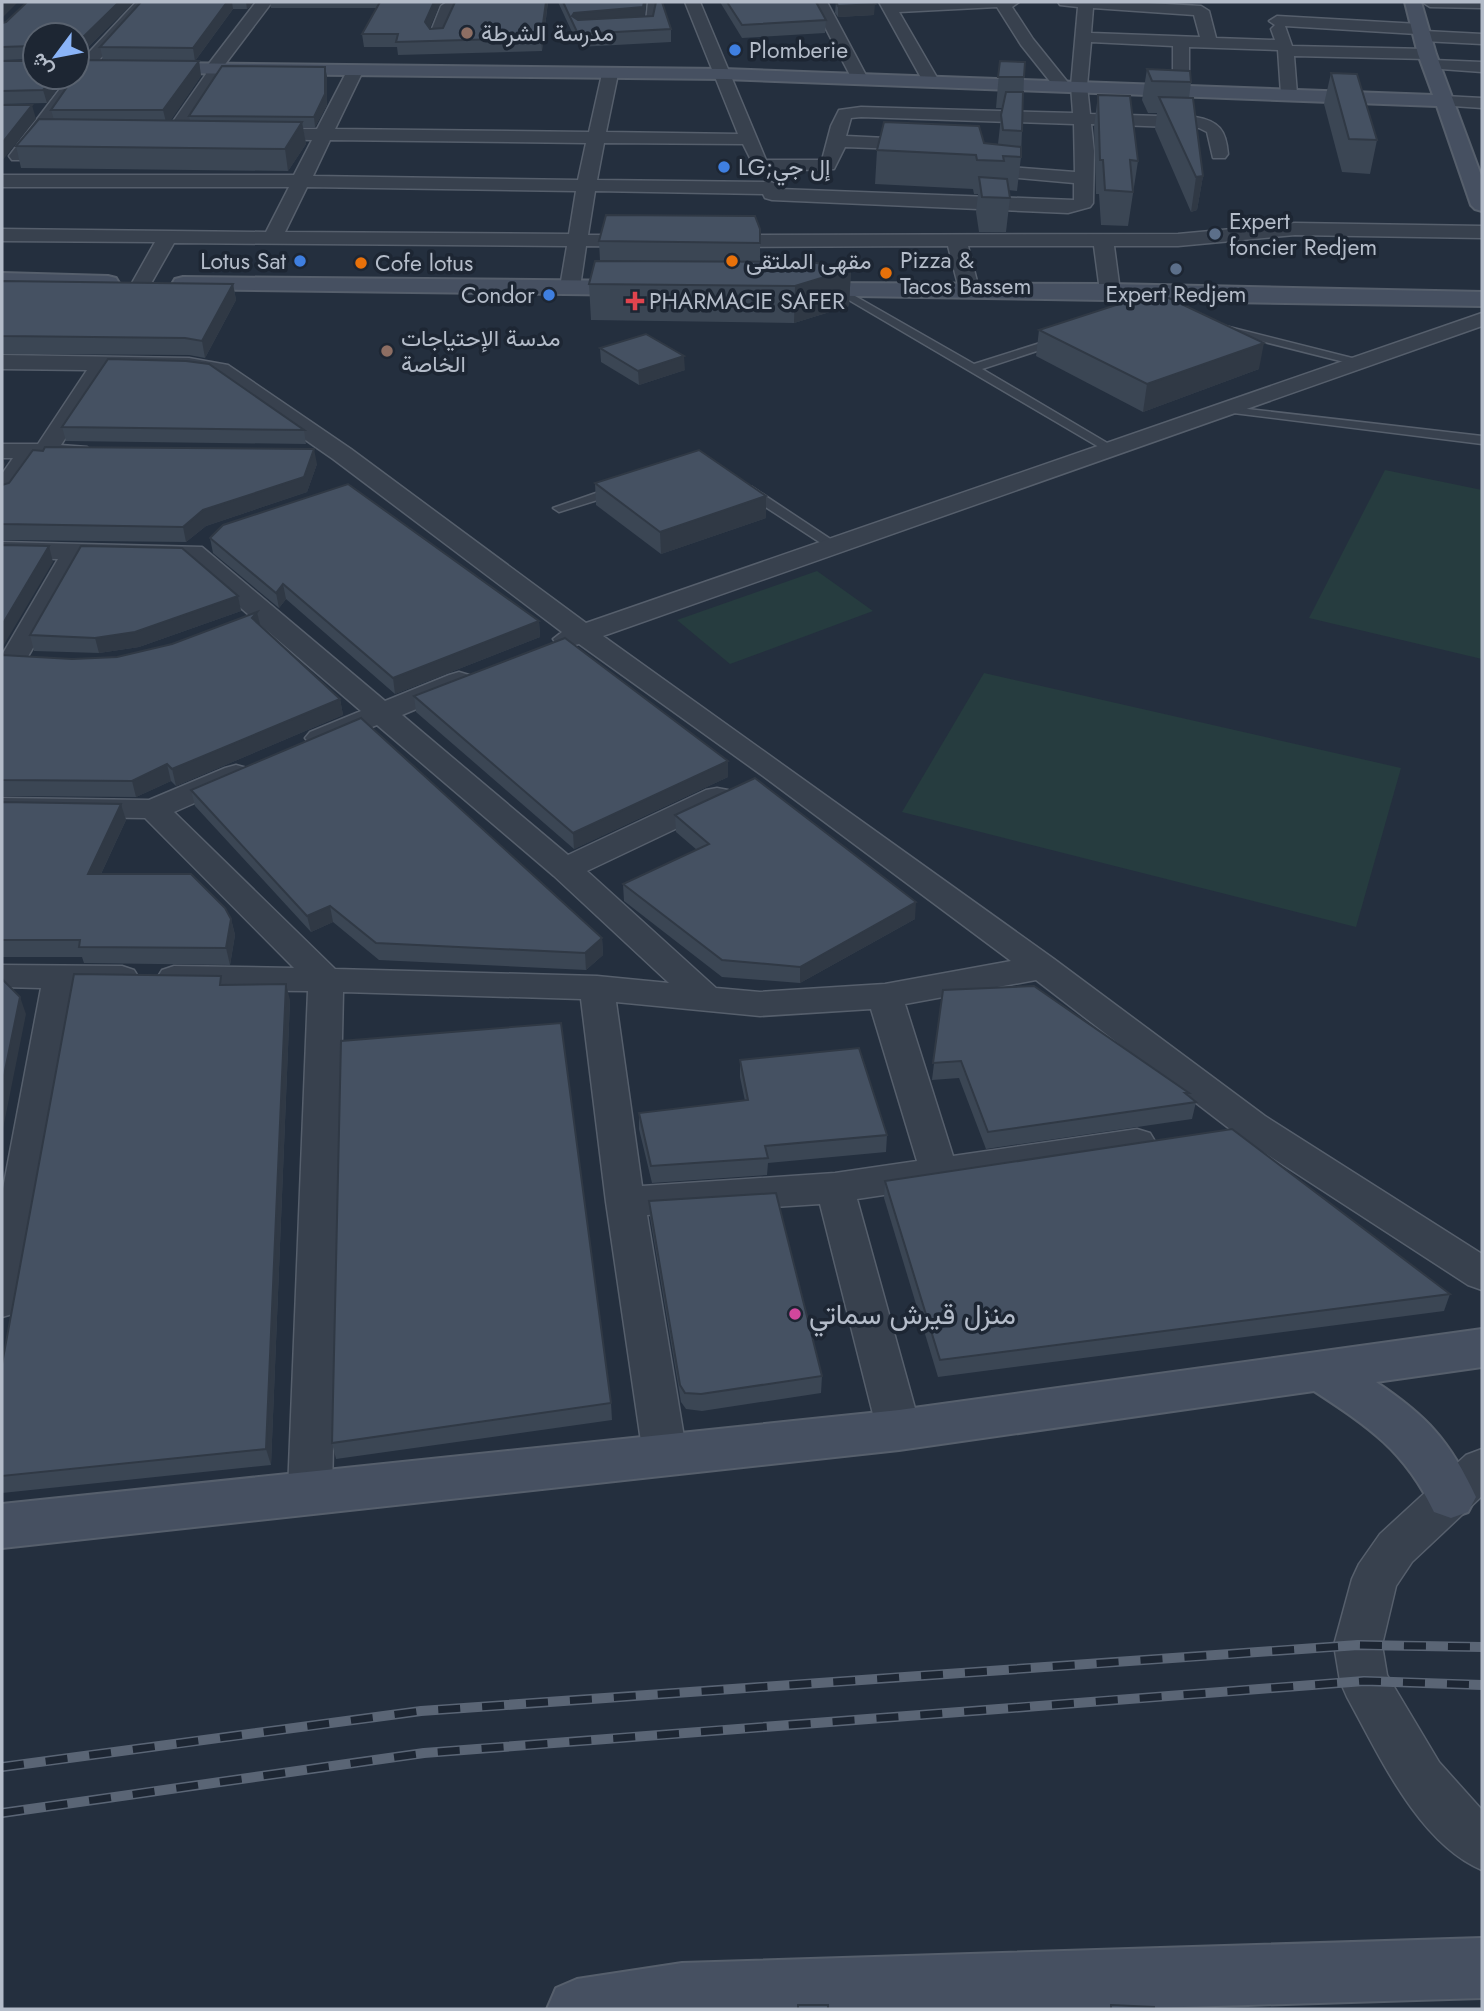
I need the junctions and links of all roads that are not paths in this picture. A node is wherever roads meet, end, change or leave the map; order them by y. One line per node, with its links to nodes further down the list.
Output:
1 (144, 2): 29 (street)
2 (264, 2): 32 (street)
3 (460, 2): 21 (street)
4 (652, 2): 20 (lane)
5 (692, 2): 35 (street)
6 (1002, 2): 7 (street); 17 (street); 27 (street)
7 (1012, 2)
8 (1065, 2): 9 (street)
9 (1086, 2): 18 (street); 25 (street)
10 (1275, 2): 19 (street)
11 (1413, 2): 26 (street)
12 (1430, 2): 14 (street)
13 (820, 4): 15 (street); 36 (street)
14 (1482, 4)
15 (843, 5)
16 (868, 5): 17 (street)
17 (888, 5): 37 (street)
18 (1177, 5): 24 (street)
19 (1277, 21): 26 (street); 28 (street)
20 (628, 27)
21 (437, 36)
22 (1482, 39): 26 (street)
23 (1181, 42): 24 (street); 25 (street); 39 (street)
24 (1209, 42): 28 (street)
25 (1072, 44): 27 (street); 38 (street)
26 (1425, 46): 28 (street); 31 (street); 42 (street)
27 (1030, 47): 38 (street)
28 (1285, 48): 41 (street)
29 (91, 56)
30 (91, 67): 32 (street)
31 (1482, 67)
32 (215, 70): 33 (street); 49 (street)
33 (355, 71): 34 (street); 51 (street)
34 (610, 74): 35 (street); 53 (street)
35 (724, 74): 36 (street); 54 (street)
36 (860, 79): 37 (street)
37 (931, 81): 38 (street)
38 (1070, 85): 39 (street); 46 (street)
39 (1181, 90): 41 (street)
40 (65, 91): 45 (street)
41 (1289, 94): 42 (street)
42 (1444, 101): 43 (street); 61 (street)
43 (1482, 103)
44 (27, 111): 45 (street)
45 (53, 111): 47 (street)
46 (1084, 120): 52 (street); 57 (street); 60 (street)
47 (38, 133): 48 (street); 59 (street)
48 (65, 133)
49 (202, 133)
50 (243, 133): 51 (street)
51 (324, 134): 53 (street); 63 (street)
52 (986, 136): 55 (street); 60 (street)
53 (598, 137): 54 (street); 64 (street)
54 (748, 139): 58 (street)
55 (837, 141): 56 (street); 58 (street)
56 (945, 146)
57 (1219, 154)
58 (762, 166): 65 (street)
59 (2, 176)
60 (1085, 178): 65 (street)
61 (1479, 180): 66 (street)
62 (2, 181): 63 (street)
63 (299, 181): 64 (street); 70 (street)
64 (586, 186): 65 (street); 71 (street)
65 (771, 191): 76 (street)
66 (1482, 205)
67 (1482, 233): 73 (street)
68 (2, 235): 69 (street)
69 (168, 236): 70 (street); 79 (street)
70 (273, 237): 71 (street)
71 (576, 240): 74 (street); 80 (street)
72 (956, 240): 73 (street); 76 (street); 82 (street)
73 (1103, 240): 85 (street)
74 (671, 241)
75 (699, 241): 76 (street)
76 (796, 254): 84 (street)
77 (1461, 279): 87 (street)
78 (2, 280): 79 (street)
79 (142, 283): 80 (street)
80 (570, 287): 81 (street)
81 (657, 289)
82 (969, 289): 85 (street); 86 (street)
83 (777, 290): 84 (street)
84 (804, 290): 86 (street)
85 (1111, 290): 87 (street)
86 (841, 291): 95 (lane)
87 (1396, 296): 88 (street)
88 (1482, 299)
89 (1482, 318): 93 (street)
90 (1214, 326): 93 (lane)
91 (1066, 338): 95 (lane)
92 (2, 362): 94 (street)
93 (1360, 363): 96 (street)
94 (102, 365): 100 (street); 103 (street)
95 (973, 368): 98 (lane)
96 (1221, 409): 97 (lane); 98 (street)
97 (1482, 440)
98 (1108, 447): 108 (street)
99 (2, 451): 100 (street)
100 (38, 451): 101 (street); 106 (street)
101 (99, 452)
102 (301, 454): 103 (street)
103 (342, 454): 111 (street)
104 (734, 481): 108 (lane)
105 (634, 484): 107 (lane)
106 (2, 491)
107 (559, 508)
108 (835, 546): 111 (street)
109 (2, 550): 110 (street)
110 (76, 551): 113 (street); 115 (street)
111 (581, 633): 112 (street); 116 (street)
112 (544, 648)
113 (17, 662)
114 (482, 673): 115 (street)
115 (382, 712): 118 (street); 119 (street)
116 (753, 779): 119 (street); 120 (street)
117 (2, 807): 118 (street)
118 (153, 809): 123 (street)
119 (565, 869): 126 (street)
120 (1042, 967): 125 (street); 127 (street)
121 (2, 976): 122 (street)
122 (61, 977): 123 (street); 131 (street)
123 (326, 980): 124 (street); 139 (street)
124 (597, 988): 126 (street); 130 (street)
125 (885, 996): 126 (street); 128 (street)
126 (708, 1000)
127 (1252, 1126): 128 (street); 132 (street)
128 (939, 1172): 129 (street)
129 (835, 1188): 130 (street); 136 (street)
130 (625, 1202): 137 (street)
131 (5, 1263): 133 (street)
132 (1482, 1275)
133 (2, 1301)
134 (1482, 1348): 135 (street)
135 (1323, 1372): 136 (street); 138 (street)
136 (898, 1430): 137 (street)
137 (665, 1455): 139 (street)
138 (1467, 1483): 141 (street)
139 (310, 1491): 140 (street)
140 (2, 1526)
141 (1482, 1844)
142 (1482, 1968): 143 (street)
143 (683, 2001): 144 (street)
144 (577, 2009)

